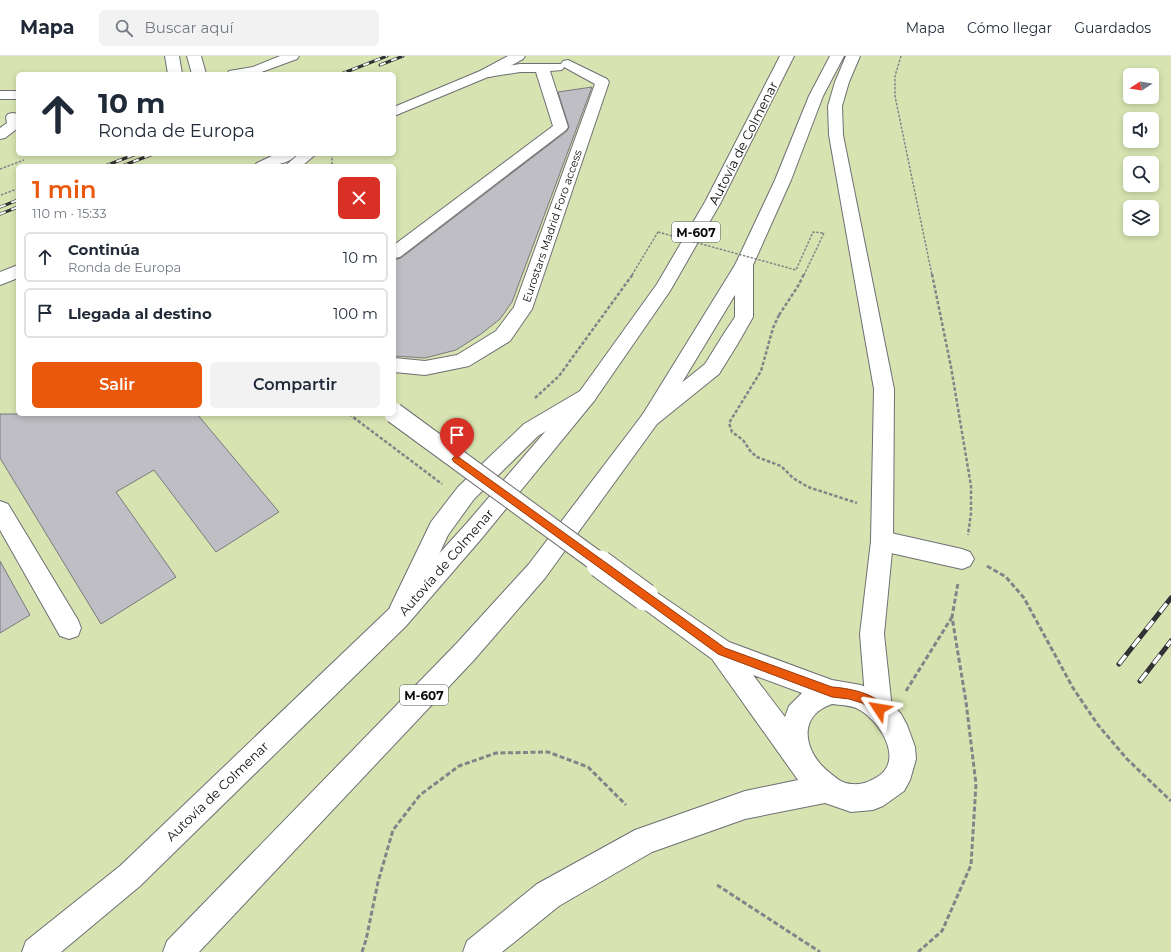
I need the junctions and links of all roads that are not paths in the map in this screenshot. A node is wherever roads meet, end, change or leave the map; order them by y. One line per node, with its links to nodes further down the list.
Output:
1 (172, 56): 10 (main road)
2 (194, 56): 11 (main road)
3 (292, 56): 12 (main road)
4 (787, 56): 28 (main road, Autovía de Colmenar / M-607)
5 (837, 56): 24 (main road, M-607)
6 (853, 56): 32 (main road)
7 (517, 57): 13 (main road)
8 (571, 60): 9 (main road); 27 (main road, Eurostars Madrid Foro access)
9 (542, 68): 13 (main road); 23 (main road)
10 (175, 72)
11 (198, 72)
12 (245, 72)
13 (485, 74): 16 (main road)
14 (0, 95): 15 (main road)
15 (16, 95)
16 (396, 111)
17 (10, 118): 18 (main road)
18 (0, 135)
19 (284, 156): 21 (main road)
20 (306, 156): 22 (main road)
21 (266, 164)
22 (296, 164)
23 (396, 251)
24 (744, 265): 30 (main road, M-607); 30 (main road)
25 (16, 272): 26 (main road)
26 (0, 279)
27 (396, 365)
28 (587, 396): 34 (main road, Autovía de Colmenar / M-607); 34 (main road)
29 (396, 414): 36 (main road, bridge)
30 (650, 419): 42 (main road, M-607)
31 (0, 510): 35 (main road)
32 (882, 541): 33 (main road); 38 (main road)
33 (962, 559)
34 (397, 618): 41 (main road, Autovía de Colmenar / M-607)
35 (69, 628)
36 (721, 651): 37 (main road); 39 (main road)
37 (832, 692): 38 (main road); 39 (main road)
38 (884, 714): 40 (main road)
39 (799, 759): 40 (main road)
40 (825, 789): 43 (main road)
41 (37, 952)
42 (178, 952)
43 (478, 952)

